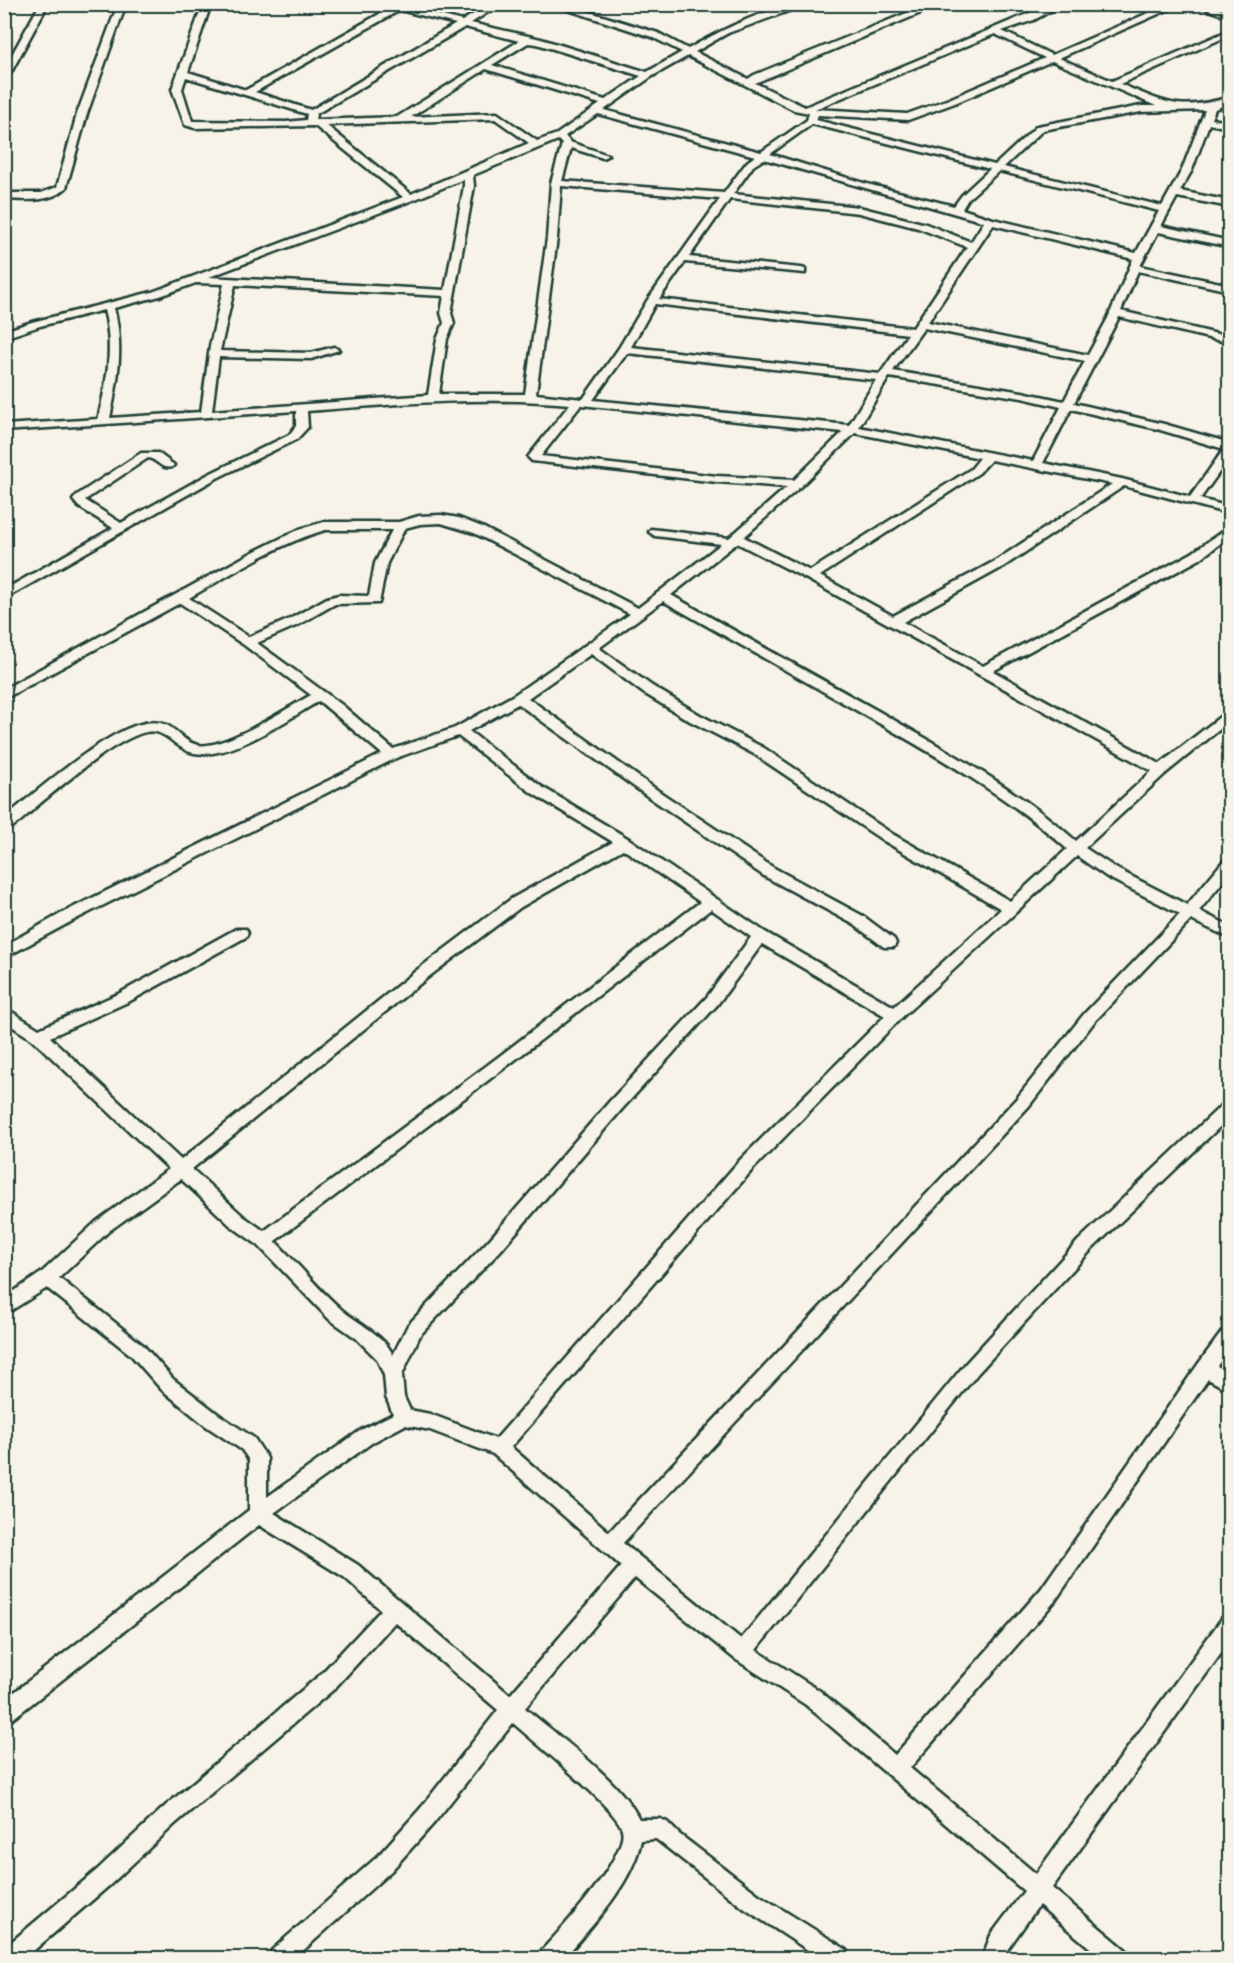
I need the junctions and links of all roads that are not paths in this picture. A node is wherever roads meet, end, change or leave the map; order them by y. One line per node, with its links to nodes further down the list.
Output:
1 (44, 4): 17 (street)
2 (122, 4): 46 (street)
3 (207, 4): 22 (street)
4 (496, 4): 13 (street)
5 (554, 4): 19 (street)
6 (938, 4): 25 (street)
7 (1059, 4): 14 (street)
8 (1177, 4): 20 (street)
9 (1198, 4): 12 (street)
10 (797, 5): 19 (street)
11 (402, 6): 13 (street); 27 (street)
12 (1230, 16)
13 (461, 24): 16 (street); 34 (street)
14 (995, 31): 20 (street); 33 (street)
15 (1230, 32): 26 (street)
16 (526, 40): 21 (street); 23 (street)
17 (20, 48): 18 (street); 24 (street)
18 (4, 49)
19 (688, 51): 23 (street); 25 (street)
20 (1053, 58): 26 (street); 33 (street)
21 (485, 66): 29 (street); 35 (street)
22 (183, 73): 27 (street); 34 (street)
23 (648, 75): 29 (street)
24 (4, 78)
25 (748, 84): 33 (street)
26 (1113, 84): 31 (street)
27 (247, 93): 34 (street)
28 (1230, 100): 30 (street)
29 (608, 104): 32 (street)
30 (1211, 107): 31 (street); 36 (street)
31 (1173, 110): 42 (street)
32 (597, 111): 38 (street); 40 (street)
33 (811, 114): 40 (street); 42 (street)
34 (313, 120): 35 (street); 48 (street)
35 (399, 120): 39 (street)
36 (1206, 121): 37 (street); 45 (street)
37 (1230, 125)
38 (564, 140): 39 (street); 41 (street); 44 (street)
39 (536, 144): 43 (street)
40 (763, 154): 47 (street); 50 (street)
41 (603, 155)
42 (997, 168): 50 (street); 51 (street)
43 (468, 174): 48 (street); 63 (street)
44 (556, 183): 47 (street); 76 (street)
45 (1174, 193): 49 (street); 51 (street)
46 (4, 196)
47 (725, 196): 55 (street); 57 (street)
48 (410, 198): 60 (street)
49 (1230, 204)
50 (956, 210): 52 (street)
51 (1165, 210): 53 (street)
52 (990, 221): 55 (street); 56 (street)
53 (1155, 228): 54 (street); 56 (street)
54 (1230, 244)
55 (973, 246): 67 (street)
56 (1139, 257): 58 (street)
57 (682, 259): 59 (street); 64 (street)
58 (1136, 268): 62 (street); 66 (street)
59 (801, 271)
60 (195, 280): 61 (street); 65 (street)
61 (230, 284): 63 (street); 72 (street)
62 (1230, 288)
63 (448, 293): 75 (street)
64 (652, 301): 67 (street); 70 (street)
65 (108, 306): 68 (street); 81 (street)
66 (1115, 313): 69 (street); 73 (street)
67 (918, 328): 73 (street); 74 (street)
68 (4, 335)
69 (1230, 340)
70 (624, 349): 74 (street); 77 (street)
71 (334, 350): 72 (street)
72 (214, 354): 80 (street)
73 (1092, 358): 78 (street)
74 (884, 375): 78 (street); 83 (street)
75 (433, 397): 76 (street); 79 (street)
76 (530, 397): 77 (street)
77 (582, 402): 83 (street); 89 (street)
78 (1068, 406): 84 (street); 86 (street)
79 (301, 408): 80 (street); 93 (street)
80 (206, 416): 81 (street)
81 (103, 422): 82 (street)
82 (4, 428)
83 (852, 429): 85 (street); 89 (street)
84 (1230, 447): 90 (street)
85 (989, 455): 86 (street); 97 (street)
86 (1037, 464): 88 (street)
87 (168, 465): 93 (street)
88 (1122, 482): 90 (street); 102 (street)
89 (797, 484): 96 (street)
90 (1193, 501): 91 (street)
91 (1230, 511)
92 (400, 526): 100 (street); 101 (street); 103 (street)
93 (122, 529): 98 (street)
94 (1230, 529): 105 (street)
95 (655, 532): 96 (street)
96 (734, 540): 97 (street); 99 (street)
97 (811, 576): 102 (street)
98 (4, 595)
99 (662, 595): 101 (street); 115 (street)
100 (180, 597): 103 (street); 106 (street)
101 (639, 614): 104 (street)
102 (894, 621): 105 (street)
103 (248, 642): 107 (street)
104 (591, 648): 108 (street); 118 (street)
105 (982, 672): 112 (street)
106 (4, 694)
107 (319, 696): 111 (street); 113 (street)
108 (519, 698): 110 (street); 123 (street)
109 (1230, 713): 112 (street)
110 (460, 731): 111 (street); 114 (street)
111 (391, 755): 124 (street)
112 (1161, 770): 115 (street)
113 (4, 826)
114 (624, 842): 117 (street); 129 (street)
115 (1075, 848): 118 (street); 119 (street)
116 (1230, 863): 119 (street)
117 (710, 902): 122 (street); 130 (street)
118 (1011, 908): 126 (street)
119 (1189, 913): 121 (street); 140 (street)
120 (241, 933): 127 (street)
121 (1230, 933)
122 (760, 936): 126 (street); 135 (street)
123 (889, 943)
124 (4, 953)
125 (4, 1013): 127 (street)
126 (895, 1015): 138 (street)
127 (38, 1036): 129 (street)
128 (1230, 1107): 144 (street)
129 (180, 1169): 130 (street); 131 (street)
130 (264, 1240): 135 (street)
131 (47, 1278): 132 (street); 139 (street)
132 (4, 1308)
133 (1230, 1334): 134 (street)
134 (1205, 1368): 136 (street); 147 (street)
135 (393, 1375): 137 (street)
136 (1230, 1383)
137 (404, 1417): 138 (street); 139 (street)
138 (499, 1448): 140 (street)
139 (258, 1514): 142 (street); 146 (street)
140 (611, 1543): 141 (street)
141 (634, 1565): 144 (street); 145 (street)
142 (394, 1609): 145 (street); 150 (street)
143 (1230, 1624): 149 (street)
144 (742, 1652): 147 (street)
145 (511, 1709): 148 (street); 151 (street)
146 (4, 1713)
147 (896, 1769): 149 (street)
148 (633, 1830): 152 (street); 153 (street)
149 (1039, 1889): 154 (street); 155 (street)
150 (9, 1959)
151 (280, 1959)
152 (550, 1959)
153 (839, 1959)
154 (993, 1959)
155 (1118, 1959)

